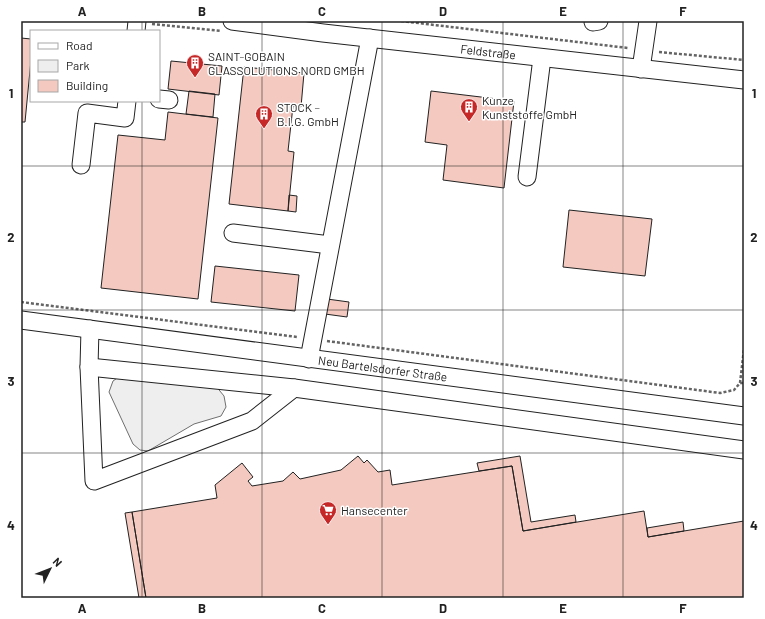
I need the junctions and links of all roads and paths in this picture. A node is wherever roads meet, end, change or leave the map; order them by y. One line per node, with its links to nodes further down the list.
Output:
1 (232, 21): 4 (street, Feldstraße)
2 (401, 21): 6 (path)
3 (648, 21): 6 (street)
4 (323, 27): 5 (street, Feldstraße)
5 (370, 38): 7 (street, Feldstraße); 15 (street)
6 (644, 50): 8 (path); 9 (street)
7 (542, 58): 9 (street, Feldstraße); 13 (street)
8 (744, 60)
9 (642, 69): 10 (street, Feldstraße)
10 (744, 80)
11 (127, 102): 12 (street)
12 (81, 165)
13 (527, 177)
14 (233, 233): 15 (street)
15 (330, 246): 19 (street)
16 (21, 302): 19 (path)
17 (21, 320): 18 (street, Neu Bartelsdorfer Straße)
18 (90, 329): 21 (street, Neu Bartelsdorfer Straße); 22 (street)
19 (313, 339): 21 (street); 23 (path)
20 (744, 349): 23 (path)
21 (309, 358): 25 (street, Neu Bartelsdorfer Straße)
22 (89, 367): 24 (street); 24 (street)
23 (742, 383)
24 (294, 388): 26 (street)
25 (744, 416)
26 (744, 450)

